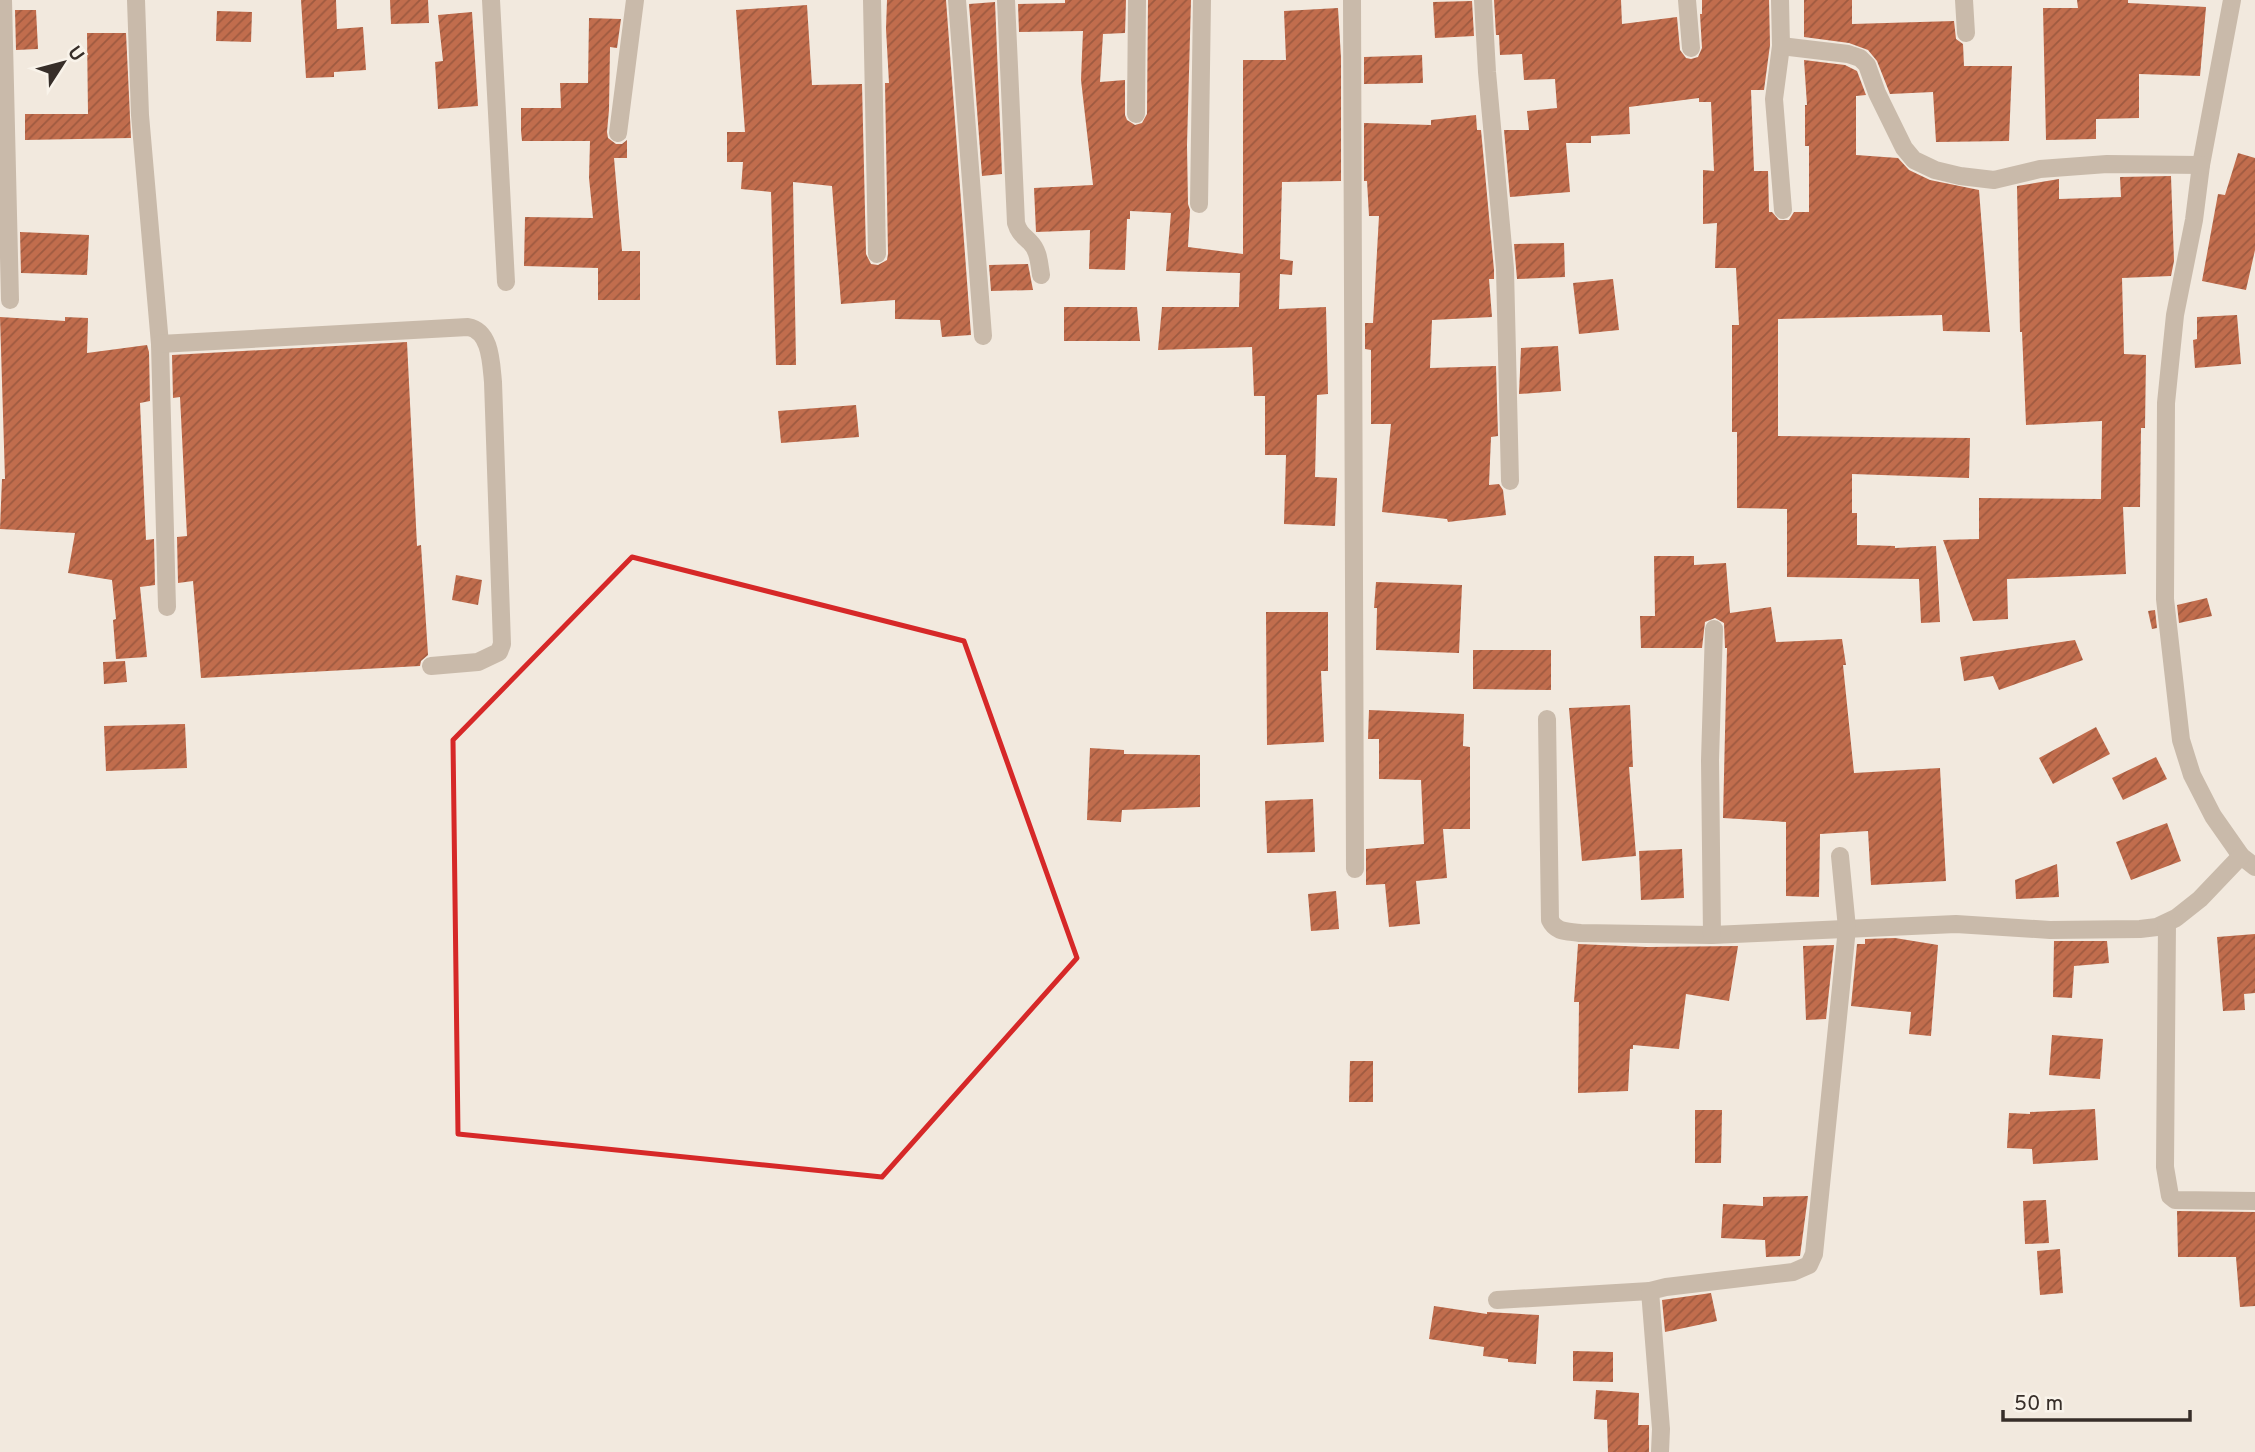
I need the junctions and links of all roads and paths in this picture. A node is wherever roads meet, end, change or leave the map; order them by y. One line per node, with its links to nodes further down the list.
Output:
1 (4, 0): 27 (street)
2 (136, 0): 29 (street)
3 (491, 0): 26 (street)
4 (635, 0): 20 (street)
5 (872, 0): 24 (street)
6 (957, 0): 28 (street)
7 (1006, 0): 25 (street)
8 (1138, 0): 19 (street)
9 (1202, 0): 22 (street)
10 (1352, 0): 37 (street)
11 (1483, 0): 30 (street)
12 (1687, 0): 18 (street)
13 (1780, 0): 17 (street)
14 (1964, 0): 16 (street)
15 (2232, 0): 21 (street)
16 (1966, 33)
17 (1781, 46): 21 (street); 23 (street)
18 (1691, 48)
19 (1136, 114)
20 (618, 133)
21 (2201, 165): 36 (street)
22 (1199, 204)
23 (1783, 211)
24 (877, 254)
25 (1041, 275)
26 (506, 282)
27 (10, 300)
28 (982, 336)
29 (159, 344): 31 (street); 33 (street)
30 (1510, 481)
31 (167, 607)
32 (1714, 629): 40 (street)
33 (431, 666)
34 (1547, 719): 40 (street)
35 (1840, 856): 39 (street)
36 (2248, 862): 38 (street)
37 (1355, 869)
38 (2167, 923): 39 (street); 41 (street)
39 (1847, 928): 40 (street); 42 (street)
40 (1712, 934)
41 (2255, 1201)
42 (1650, 1291): 43 (street); 44 (street)
43 (1497, 1300)
44 (1660, 1452)

